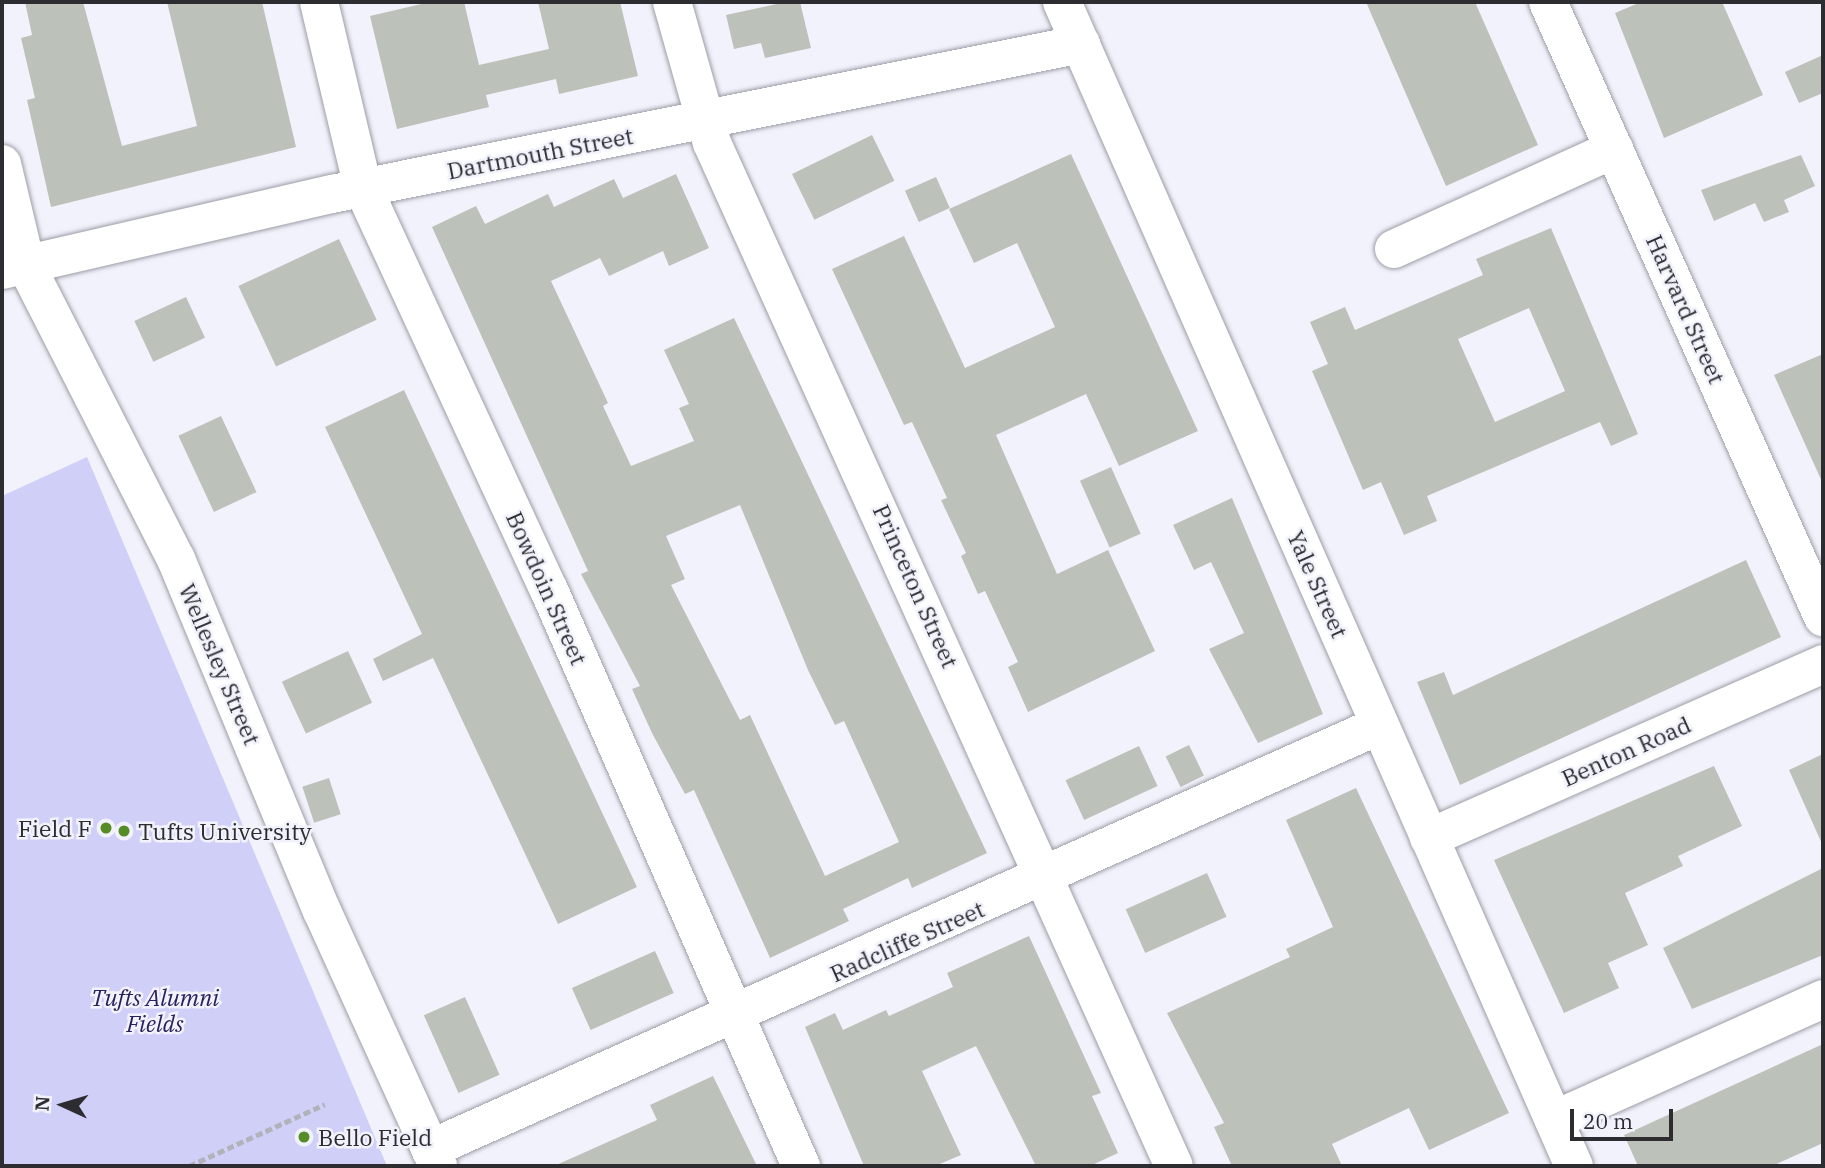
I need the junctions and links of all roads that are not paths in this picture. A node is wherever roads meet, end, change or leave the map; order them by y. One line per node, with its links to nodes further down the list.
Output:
1 (319, 2): 9 (street, Bowdoin Street)
2 (672, 2): 6 (street, Princeton Street)
3 (1062, 2): 5 (street, Yale Street)
4 (1548, 2): 7 (street, Harvard Street)
5 (1081, 44): 6 (street, Dartmouth Street); 14 (street, Yale Street)
6 (702, 120): 9 (street, Dartmouth Street); 16 (street, Princeton Street)
7 (1614, 149): 10 (street); 12 (street, Harvard Street)
8 (2, 164): 11 (street, Wellesley Street)
9 (363, 188): 11 (street, Dartmouth Street); 18 (street, Bowdoin Street)
10 (1394, 249)
11 (14, 268): 20 (street, Wellesley Street)
12 (1823, 617)
13 (1823, 664): 15 (street, Benton Road)
14 (1380, 725): 15 (street, Yale Street); 16 (street, Radcliffe Street)
15 (1429, 838): 19 (street, Yale Street)
16 (1048, 878): 18 (street, Radcliffe Street); 22 (street, Princeton Street)
17 (1823, 999): 19 (street)
18 (733, 1019): 20 (street, Radcliffe Street); 21 (street, Bowdoin Street)
19 (1554, 1120): 23 (street, Yale Street)
20 (434, 1158)
21 (801, 1166)
22 (1174, 1166)
23 (1574, 1166)

